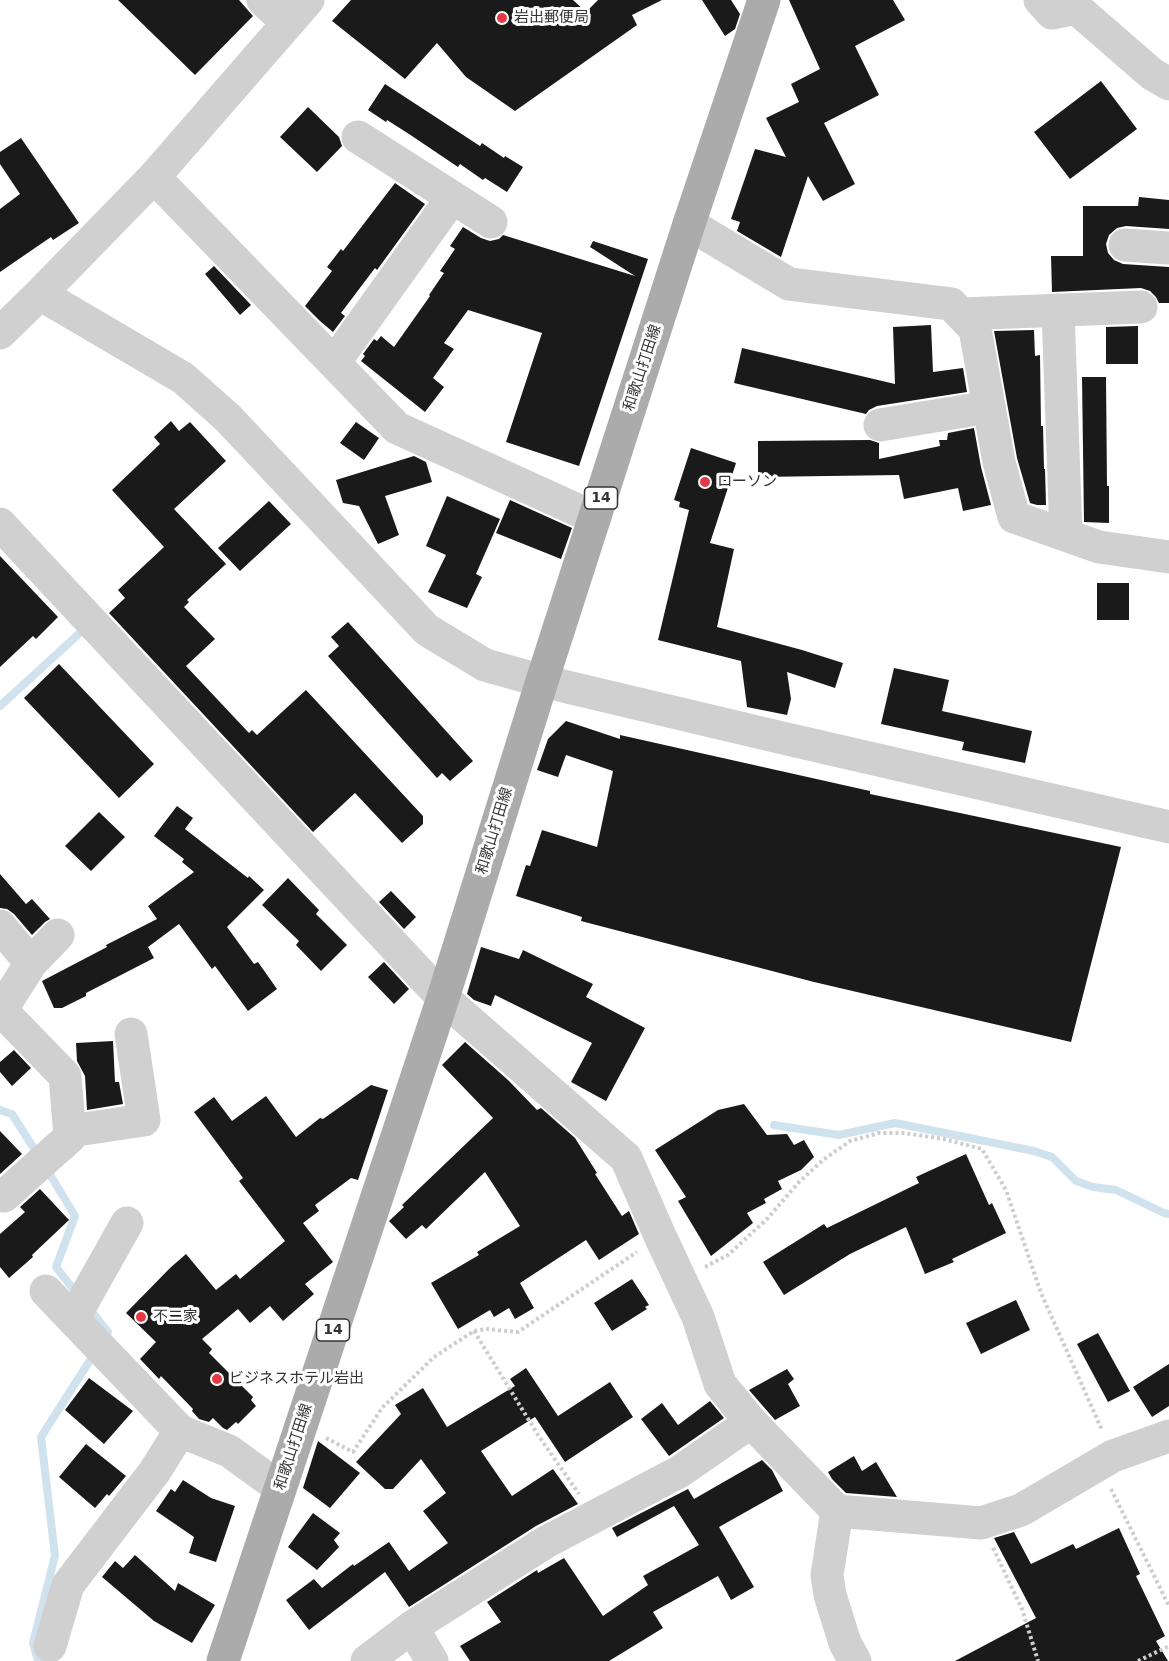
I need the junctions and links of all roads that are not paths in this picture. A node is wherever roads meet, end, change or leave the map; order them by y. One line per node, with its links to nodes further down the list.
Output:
1 (262, 0): 5 (street)
2 (764, 0): 11 (main road, 和歌山打田線 / 14)
3 (1040, 0): 4 (street)
4 (1079, 4): 6 (street)
5 (298, 11): 8 (street)
6 (1163, 70)
7 (358, 137): 9 (street)
8 (154, 177): 14 (street); 19 (street)
9 (452, 198): 10 (street); 19 (street)
10 (491, 222)
11 (689, 224): 17 (street); 22 (main road, 和歌山打田線 / 14)
12 (1125, 246): 13 (street)
13 (1169, 248)
14 (40, 294): 18 (street); 26 (street)
15 (1141, 307): 16 (street)
16 (1058, 310): 17 (street); 24 (street)
17 (961, 314): 20 (street)
18 (0, 333)
19 (334, 363): 22 (street)
20 (989, 407): 21 (street); 24 (street)
21 (880, 425)
22 (595, 518): 26 (main road, 和歌山打田線 / 14)
23 (0, 524): 31 (street)
24 (1066, 535): 25 (street)
25 (1169, 557)
26 (542, 681): 27 (street); 31 (main road, 和歌山打田線 / 14)
27 (1169, 827)
28 (0, 926): 30 (street)
29 (58, 935): 30 (street)
30 (31, 963): 32 (street)
31 (443, 998): 39 (street); 42 (main road, 和歌山打田線 / 14)
32 (1, 1010): 34 (street)
33 (131, 1034): 34 (street)
34 (70, 1131): 35 (street)
35 (4, 1196)
36 (127, 1223): 38 (street)
37 (46, 1291): 38 (street)
38 (72, 1319): 40 (street)
39 (751, 1422): 43 (street); 44 (street)
40 (180, 1431): 42 (street); 45 (street)
41 (1169, 1436): 43 (street)
42 (280, 1488): 46 (main road, 和歌山打田線 / 14)
43 (837, 1511): 49 (street)
44 (412, 1627): 47 (street); 48 (street)
45 (50, 1646)
46 (223, 1661)
47 (367, 1661)
48 (432, 1661)
49 (855, 1661)

